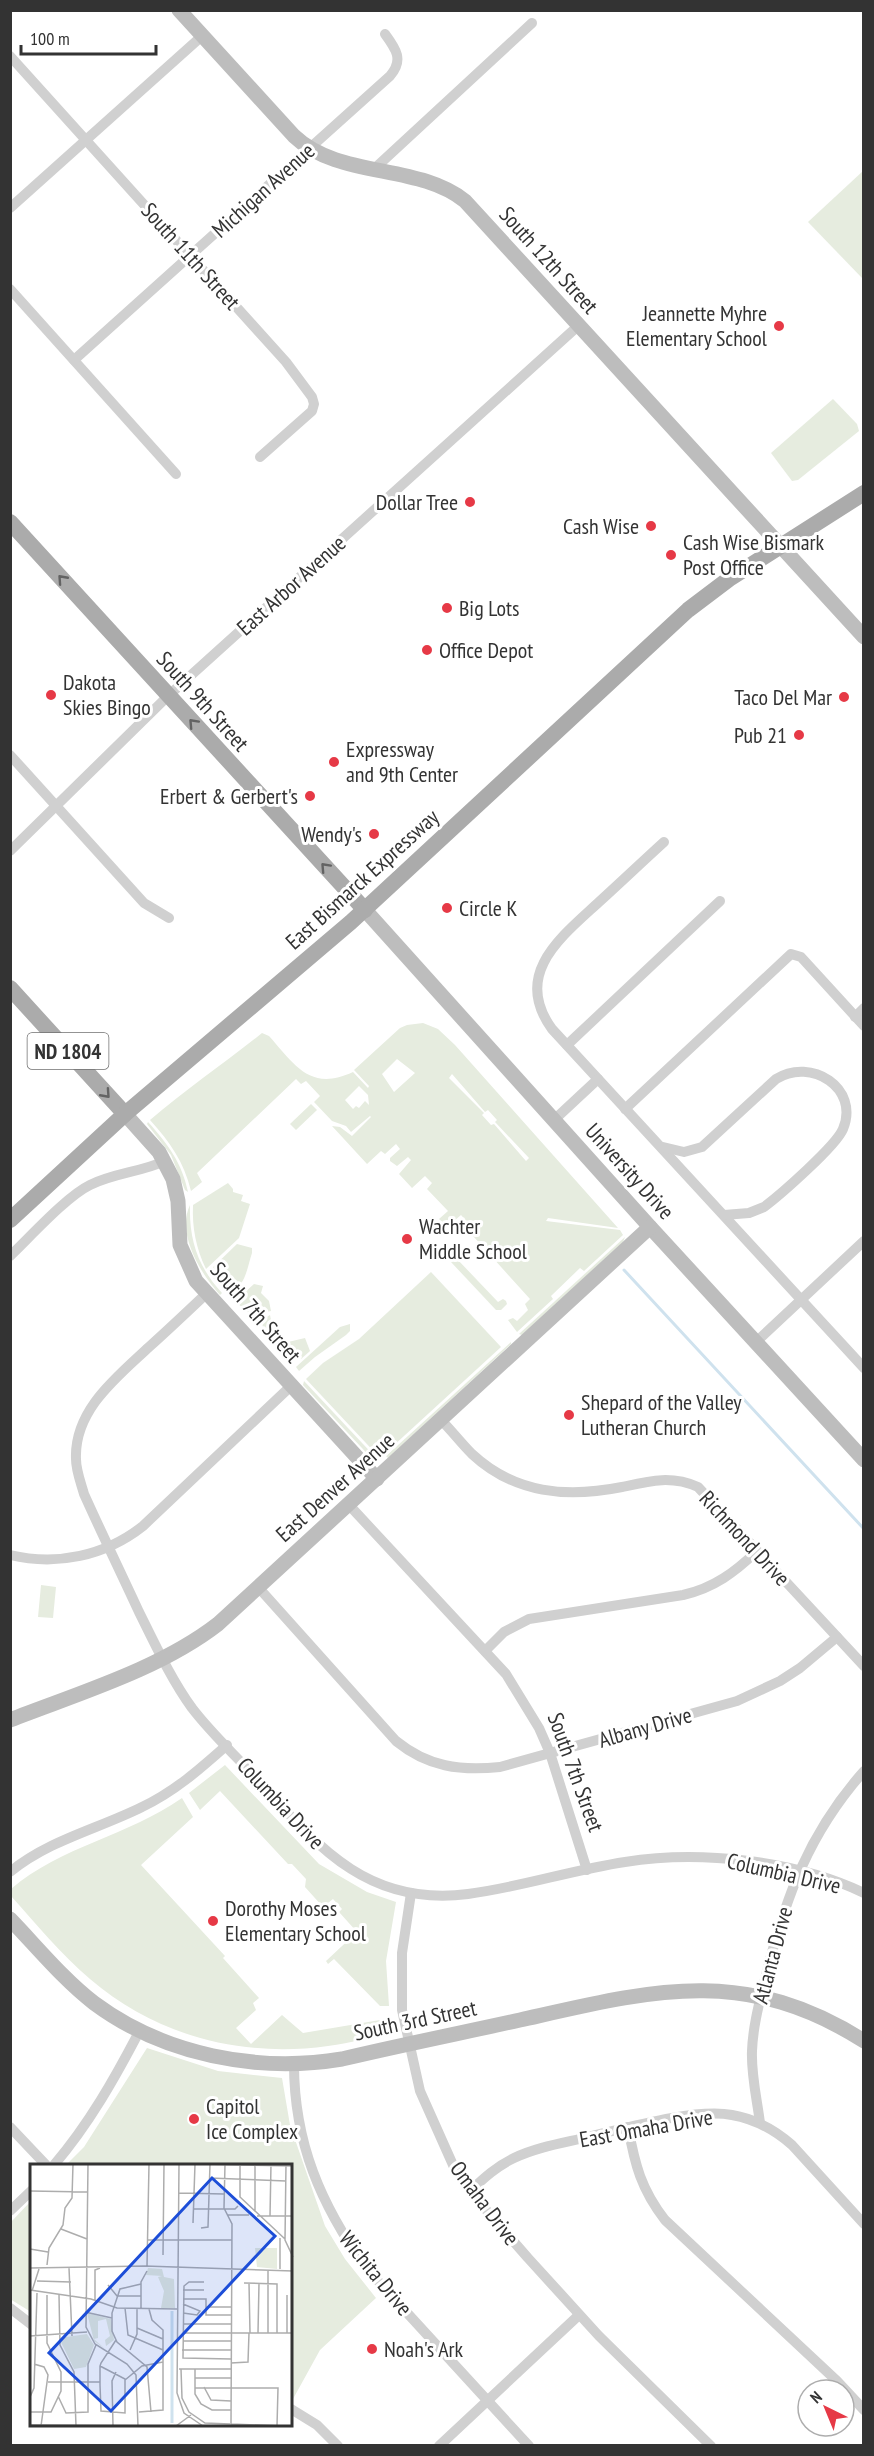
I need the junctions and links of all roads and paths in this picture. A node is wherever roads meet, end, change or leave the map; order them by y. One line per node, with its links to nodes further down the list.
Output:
1 (179, 10): 4 (street, South 12th Street)
2 (532, 23): 8 (street)
3 (385, 34): 7 (street, Michigan Avenue)
4 (202, 36): 6 (street); 7 (street, South 12th Street)
5 (10, 56): 6 (street, South 11th Street)
6 (86, 140): 9 (street); 10 (street, South 11th Street)
7 (309, 148): 8 (street, South 12th Street); 10 (street, Michigan Avenue)
8 (373, 170): 12 (street, South 12th Street)
9 (10, 208)
10 (190, 255): 13 (street, Michigan Avenue); 14 (street, South 11th Street)
11 (10, 289): 13 (street)
12 (578, 326): 18 (street, South 12th Street); 20 (street, East Arbor Avenue)
13 (74, 360): 15 (street)
14 (260, 457)
15 (176, 474)
16 (864, 493): 18 (main road, East Bismarck Expressway)
17 (10, 522): 20 (main road, South 9th Street, one-way to 17)
18 (781, 547): 19 (street, South 12th Street); 26 (main road, East Bismarck Expressway)
19 (864, 637)
20 (168, 696): 22 (street, East Arbor Avenue); 26 (main road, South 9th Street, one-way to 20)
21 (10, 755): 22 (street)
22 (56, 806): 24 (street, East Arbor Avenue); 27 (street)
23 (664, 842): 32 (street)
24 (10, 851)
25 (720, 901): 32 (street)
26 (365, 910): 35 (main road, East Bismarck Expressway); 36 (street, University Drive)
27 (169, 918)
28 (10, 988): 35 (main road, South 7th Street / ND 1804, one-way to 35)
29 (864, 1008): 30 (street)
30 (855, 1017): 31 (street); 34 (street)
31 (864, 1026)
32 (567, 1045): 33 (street)
33 (598, 1079): 34 (street); 36 (street)
34 (625, 1108): 37 (street)
35 (125, 1114): 38 (street, South 7th Street); 40 (main road, East Bismarck Expressway)
36 (554, 1120): 41 (street, University Drive)
37 (660, 1146): 39 (street); 39 (street)
38 (165, 1161): 43 (street); 44 (street, South 7th Street)
39 (724, 1215): 45 (street)
40 (10, 1220)
41 (650, 1227): 46 (street, University Drive); 49 (street, East Denver Avenue)
42 (864, 1241): 45 (street)
43 (10, 1256)
44 (206, 1294): 48 (street, South 7th Street); 53 (street, Columbia Drive)
45 (801, 1300): 46 (street); 47 (street)
46 (756, 1342): 50 (street, University Drive)
47 (863, 1368)
48 (291, 1386): 51 (street, South 7th Street); 53 (street)
49 (441, 1420): 51 (street, East Denver Avenue); 54 (street, Richmond Drive)
50 (864, 1460)
51 (377, 1479): 52 (street, East Denver Avenue)
52 (349, 1505): 56 (street, East Denver Avenue); 58 (street, South 7th Street)
53 (109, 1547): 55 (street); 59 (street, Columbia Drive)
54 (757, 1551): 57 (street, Richmond Drive); 58 (street)
55 (10, 1555)
56 (258, 1587): 59 (street, East Denver Avenue); 63 (street, Albany Drive)
57 (837, 1637): 60 (street, Richmond Drive); 63 (street, Albany Drive)
58 (485, 1651): 63 (street, South 7th Street)
59 (163, 1659): 61 (street, East Denver Avenue); 62 (street, Columbia Drive)
60 (864, 1666)
61 (10, 1720)
62 (227, 1745): 66 (street); 68 (street, Columbia Drive)
63 (550, 1754): 65 (street, South 7th Street)
64 (864, 1771): 67 (street, Atlanta Drive)
65 (587, 1870): 67 (street, Columbia Drive); 68 (street, Columbia Drive)
66 (10, 1872)
67 (798, 1872): 69 (street, Columbia Drive); 71 (street, Atlanta Drive)
68 (411, 1893): 74 (street, Omaha Drive)
69 (864, 1893)
70 (10, 1919): 72 (street, South 3rd Street)
71 (761, 1997): 73 (street, South 3rd Street); 74 (street, South 3rd Street); 76 (street, Atlanta Drive)
72 (140, 2030): 75 (street, South 3rd Street); 80 (street)
73 (864, 2041)
74 (410, 2044): 75 (street, South 3rd Street); 81 (street, Omaha Drive)
75 (294, 2064): 88 (street, Wichita Drive)
76 (760, 2123): 78 (street, East Omaha Drive); 84 (street, East Omaha Drive)
77 (10, 2127): 79 (street)
78 (628, 2127): 81 (street, East Omaha Drive); 90 (street)
79 (45, 2164)
80 (55, 2164)
81 (470, 2191): 86 (street, Omaha Drive)
82 (30, 2192): 83 (street)
83 (10, 2211)
84 (864, 2224)
85 (10, 2308): 87 (street)
86 (579, 2314): 88 (street); 94 (street, Omaha Drive)
87 (30, 2323)
88 (487, 2400): 92 (street); 93 (street, Wichita Drive)
89 (292, 2410): 91 (street)
90 (864, 2410)
91 (338, 2445)
92 (439, 2445)
93 (529, 2445)
94 (711, 2445)

